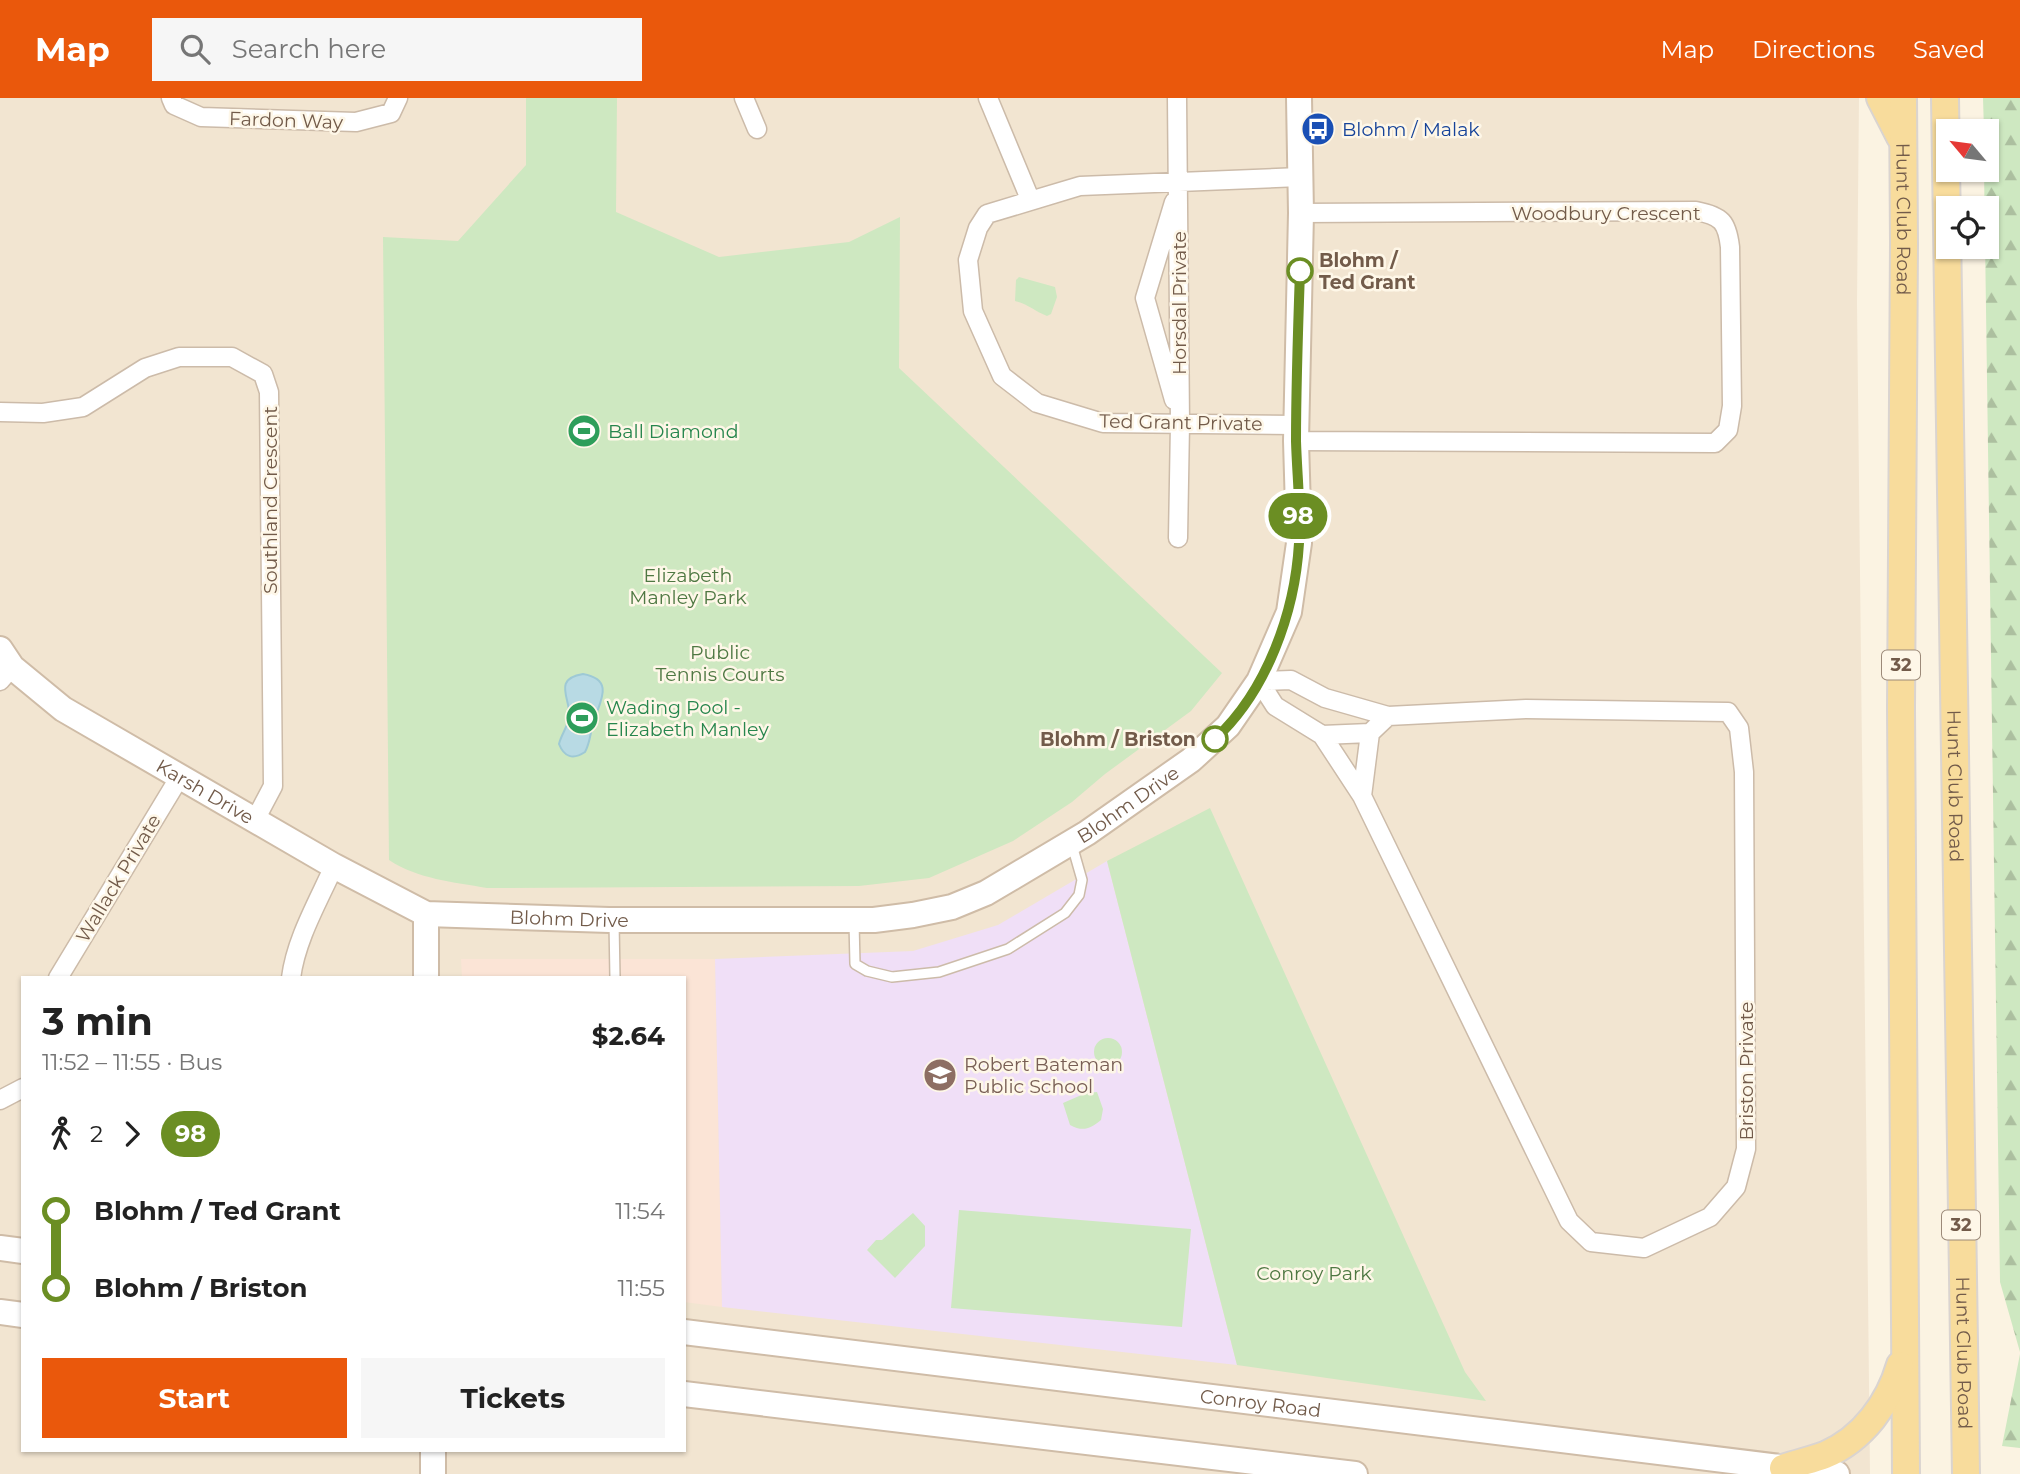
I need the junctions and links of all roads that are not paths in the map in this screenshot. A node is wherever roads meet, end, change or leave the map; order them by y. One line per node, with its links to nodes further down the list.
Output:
1 (171, 98): 2 (street, Fardon Way)
2 (398, 98)
3 (744, 98): 10 (street)
4 (988, 98): 14 (street)
5 (1178, 98): 13 (street, Horsdal Private)
6 (1299, 98): 12 (street, Blohm Drive)
7 (1880, 98): 11 (main road)
8 (1903, 98): 11 (main road, Hunt Club Road / 32)
9 (1945, 98): 52 (main road, Hunt Club Road / 32)
10 (757, 129)
11 (1903, 143): 44 (main road, Hunt Club Road / 32)
12 (1300, 177): 13 (street, Ted Grant Private); 15 (street, Blohm Drive)
13 (1180, 182): 14 (street, Ted Grant Private); 17 (street, Horsdal Private); 17 (street, Horsdal Private)
14 (1030, 199): 17 (street, Ted Grant Private)
15 (1301, 213): 18 (street, Blohm Drive); 18 (street, Woodbury Crescent)
16 (0, 412): 27 (street, Southland Crescent)
17 (1180, 424): 18 (street, Ted Grant Private); 19 (street, Horsdal Private)
18 (1296, 433): 21 (street, Blohm Drive)
19 (1178, 538)
20 (4, 666): 25 (street, Karsh Drive)
21 (1259, 681): 22 (street, Briston Private); 24 (street, Briston Private); 28 (street, Blohm Drive)
22 (1388, 716): 23 (street); 26 (street, Briston Private)
23 (1370, 733): 24 (street); 26 (street)
24 (1322, 734): 26 (street, Briston Private)
25 (179, 778): 27 (street, Karsh Drive); 33 (street, Wallack Private)
26 (1362, 796)
27 (255, 820): 29 (street, Karsh Drive)
28 (1071, 843): 32 (street, Blohm Drive); 32 (lane)
29 (334, 866): 30 (street, Karsh Drive); 34 (street)
30 (426, 914): 31 (street, Blohm Drive); 35 (street)
31 (614, 920): 32 (street, Blohm Drive); 36 (lane)
32 (854, 920)
33 (59, 976)
34 (290, 976)
35 (426, 976)
36 (615, 976)
37 (21, 1089): 38 (street)
38 (0, 1100)
39 (0, 1248): 40 (street)
40 (21, 1251)
41 (0, 1312): 42 (street)
42 (21, 1315)
43 (686, 1332): 47 (street, Conroy Road)
44 (1906, 1343): 47 (main road); 51 (main road, Hunt Club Road / 32)
45 (686, 1394): 49 (street)
46 (433, 1452): 48 (street)
47 (1783, 1468): 50 (street, Conroy Road)
48 (433, 1474)
49 (1356, 1474)
50 (1837, 1474)
51 (1906, 1474)
52 (1966, 1474)

